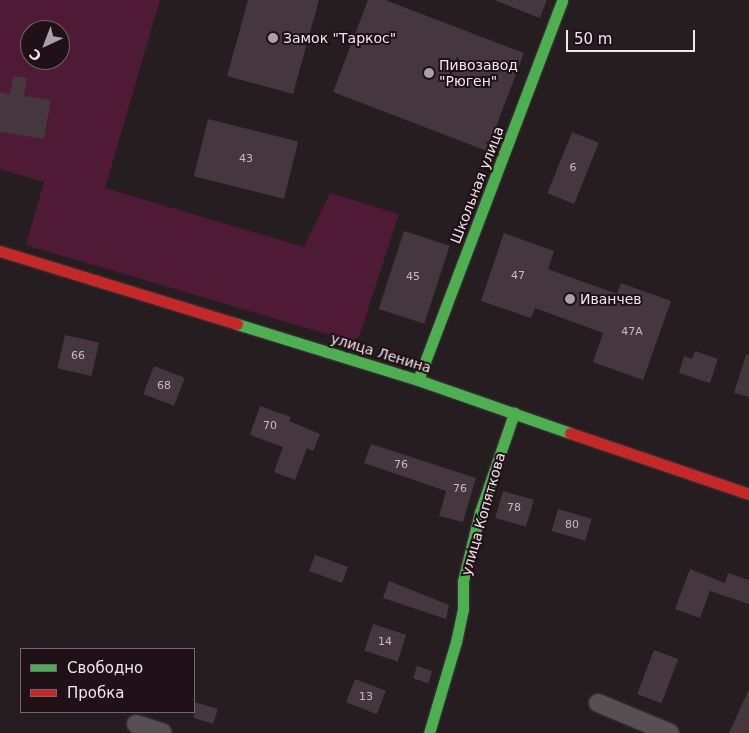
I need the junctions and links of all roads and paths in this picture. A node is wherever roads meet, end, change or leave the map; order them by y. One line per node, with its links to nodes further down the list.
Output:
1 (562, 0): 3 (main road, Школьная улица)
2 (0, 251): 3 (main road, улица Ленина)
3 (418, 380): 4 (main road, улица Ленина)
4 (514, 413): 5 (main road, улица Ленина); 9 (main road, улица Копяткова)
5 (749, 494)
6 (598, 703): 10 (street)
7 (136, 724): 8 (street)
8 (163, 733)
9 (429, 733)
10 (670, 733)

